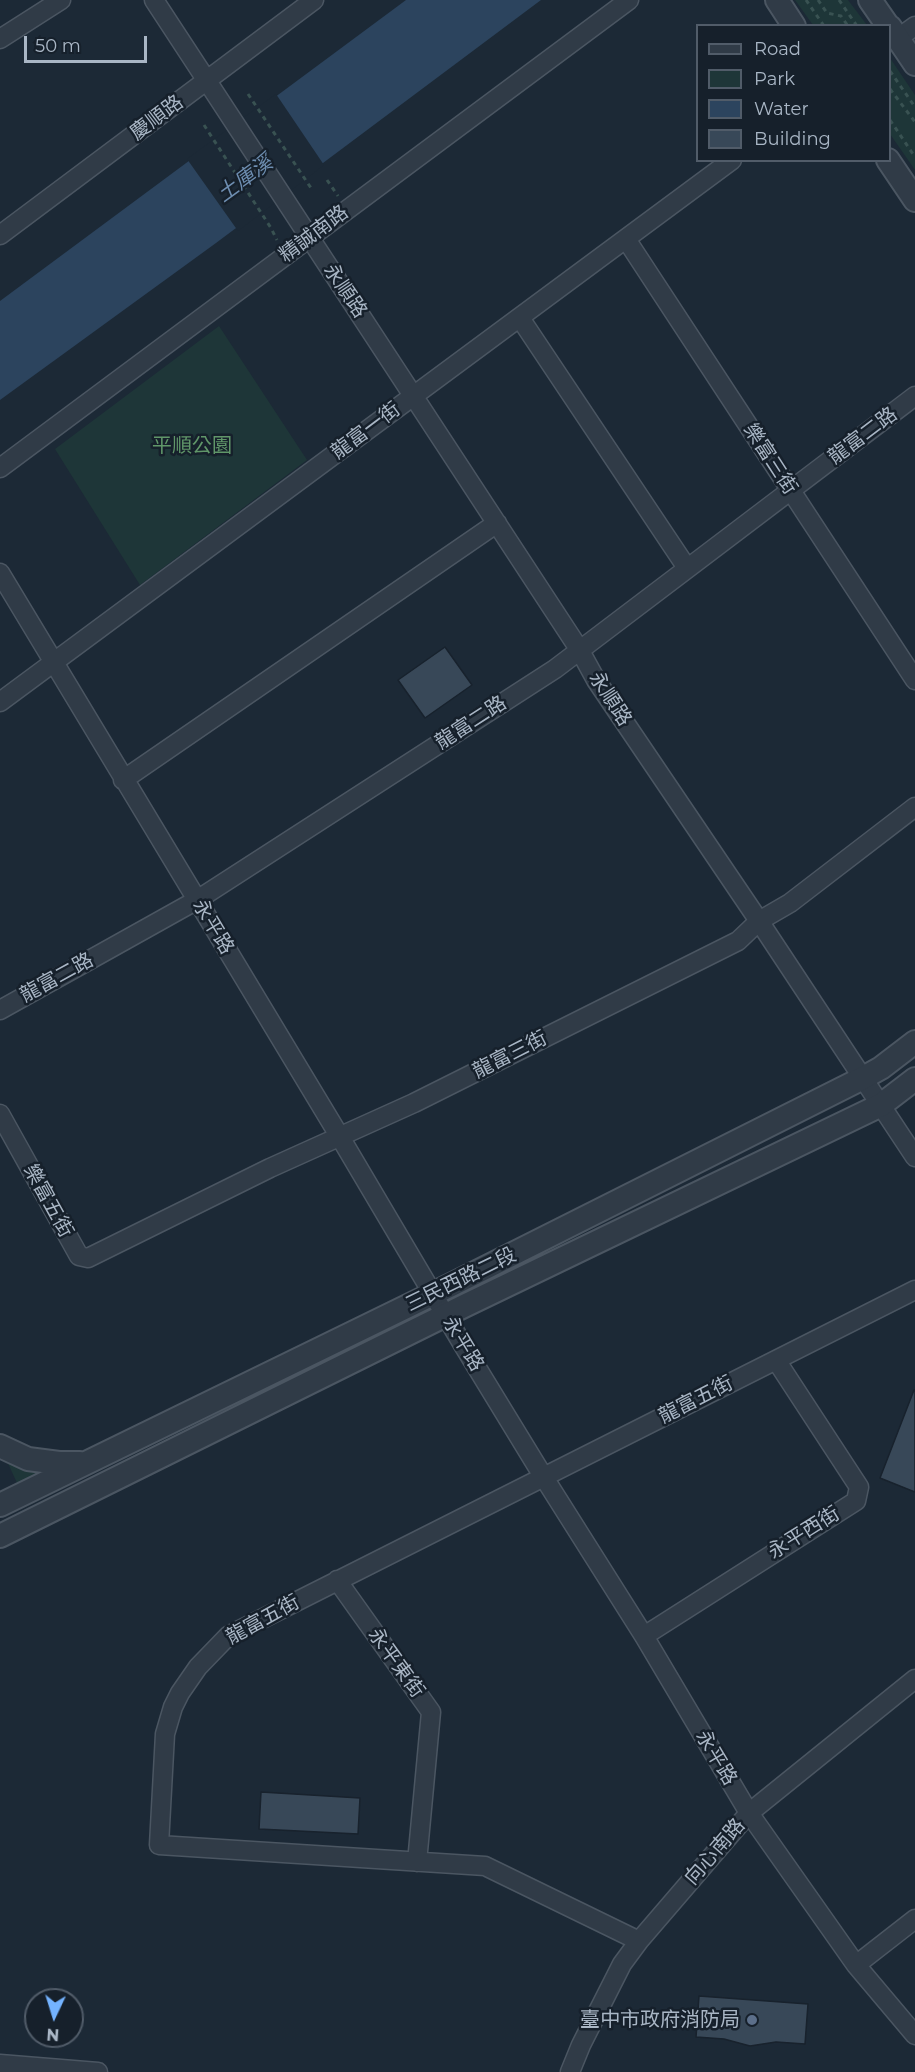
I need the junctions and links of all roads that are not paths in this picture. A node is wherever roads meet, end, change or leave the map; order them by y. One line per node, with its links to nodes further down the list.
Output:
1 (61, 0): 9 (street)
2 (154, 0): 11 (street)
3 (314, 0): 11 (street, 慶順路)
4 (629, 0): 16 (street, 精誠南路)
5 (777, 0): 7 (street)
6 (870, 0): 8 (street)
7 (794, 24)
8 (898, 29): 10 (street)
9 (0, 39)
10 (915, 64)
11 (207, 81): 15 (street, 慶順路); 16 (street, 永順路)
12 (729, 162): 17 (street, 龍富一街)
13 (889, 162): 14 (street)
14 (915, 200)
15 (0, 235)
16 (309, 238): 19 (street, 永順路); 21 (street, 精誠南路)
17 (626, 239): 18 (street, 龍富一街); 22 (street, 樂富三街)
18 (520, 318): 19 (street, 龍富一街); 24 (street)
19 (414, 396): 23 (street, 永順路); 27 (street, 龍富一街)
20 (915, 396): 22 (street, 龍富二路)
21 (0, 468)
22 (791, 490): 24 (street, 龍富二路); 28 (street, 樂富三街)
23 (497, 522): 26 (street, 永順路); 30 (street)
24 (687, 568): 26 (street, 龍富二路)
25 (0, 573): 27 (street, 永平路)
26 (579, 649): 32 (street, 龍富二路); 33 (street, 永順路)
27 (53, 663): 29 (street, 龍富一街); 30 (street, 永平路)
28 (915, 680)
29 (0, 702)
30 (123, 780): 32 (street, 永平路)
31 (915, 807): 33 (street, 龍富三街)
32 (197, 900): 34 (street, 龍富二路); 40 (street, 永平路)
33 (759, 921): 36 (street, 永順路); 40 (street, 龍富三街)
34 (0, 1010)
35 (915, 1042): 36 (street, 三民西路二段)
36 (863, 1078): 38 (street, 永順路); 44 (street, 三民西路二段)
37 (915, 1078): 38 (street, 三民西路二段)
38 (881, 1105): 41 (street, 永順路); 45 (street, 三民西路二段)
39 (0, 1114): 42 (street, 樂富五街)
40 (340, 1137): 42 (street, 龍富三街); 44 (street, 永平路)
41 (915, 1157)
42 (79, 1256)
43 (915, 1290): 46 (street, 龍富五街)
44 (434, 1293): 45 (street, 永平路); 48 (street, 三民西路二段)
45 (446, 1316): 49 (street, 永平路); 51 (street, 三民西路二段)
46 (776, 1360): 49 (street, 龍富五街); 53 (street, 永平西街)
47 (0, 1446): 48 (street)
48 (85, 1464): 50 (street, 三民西路二段)
49 (543, 1476): 52 (street, 龍富五街); 53 (street, 永平路)
50 (0, 1505)
51 (0, 1536)
52 (337, 1580): 56 (street, 永平東街); 56 (street, 龍富五街)
53 (644, 1636): 55 (street, 永平路)
54 (915, 1679): 55 (street, 向心南路)
55 (749, 1814): 58 (street, 向心南路); 59 (street, 永平路)
56 (417, 1862): 58 (street, 龍富五街)
57 (915, 1919): 59 (street)
58 (639, 1941): 63 (street, 向心南路)
59 (856, 1965): 60 (street, 永平路)
60 (915, 2035)
61 (0, 2064): 62 (street)
62 (98, 2072)
63 (570, 2072)

